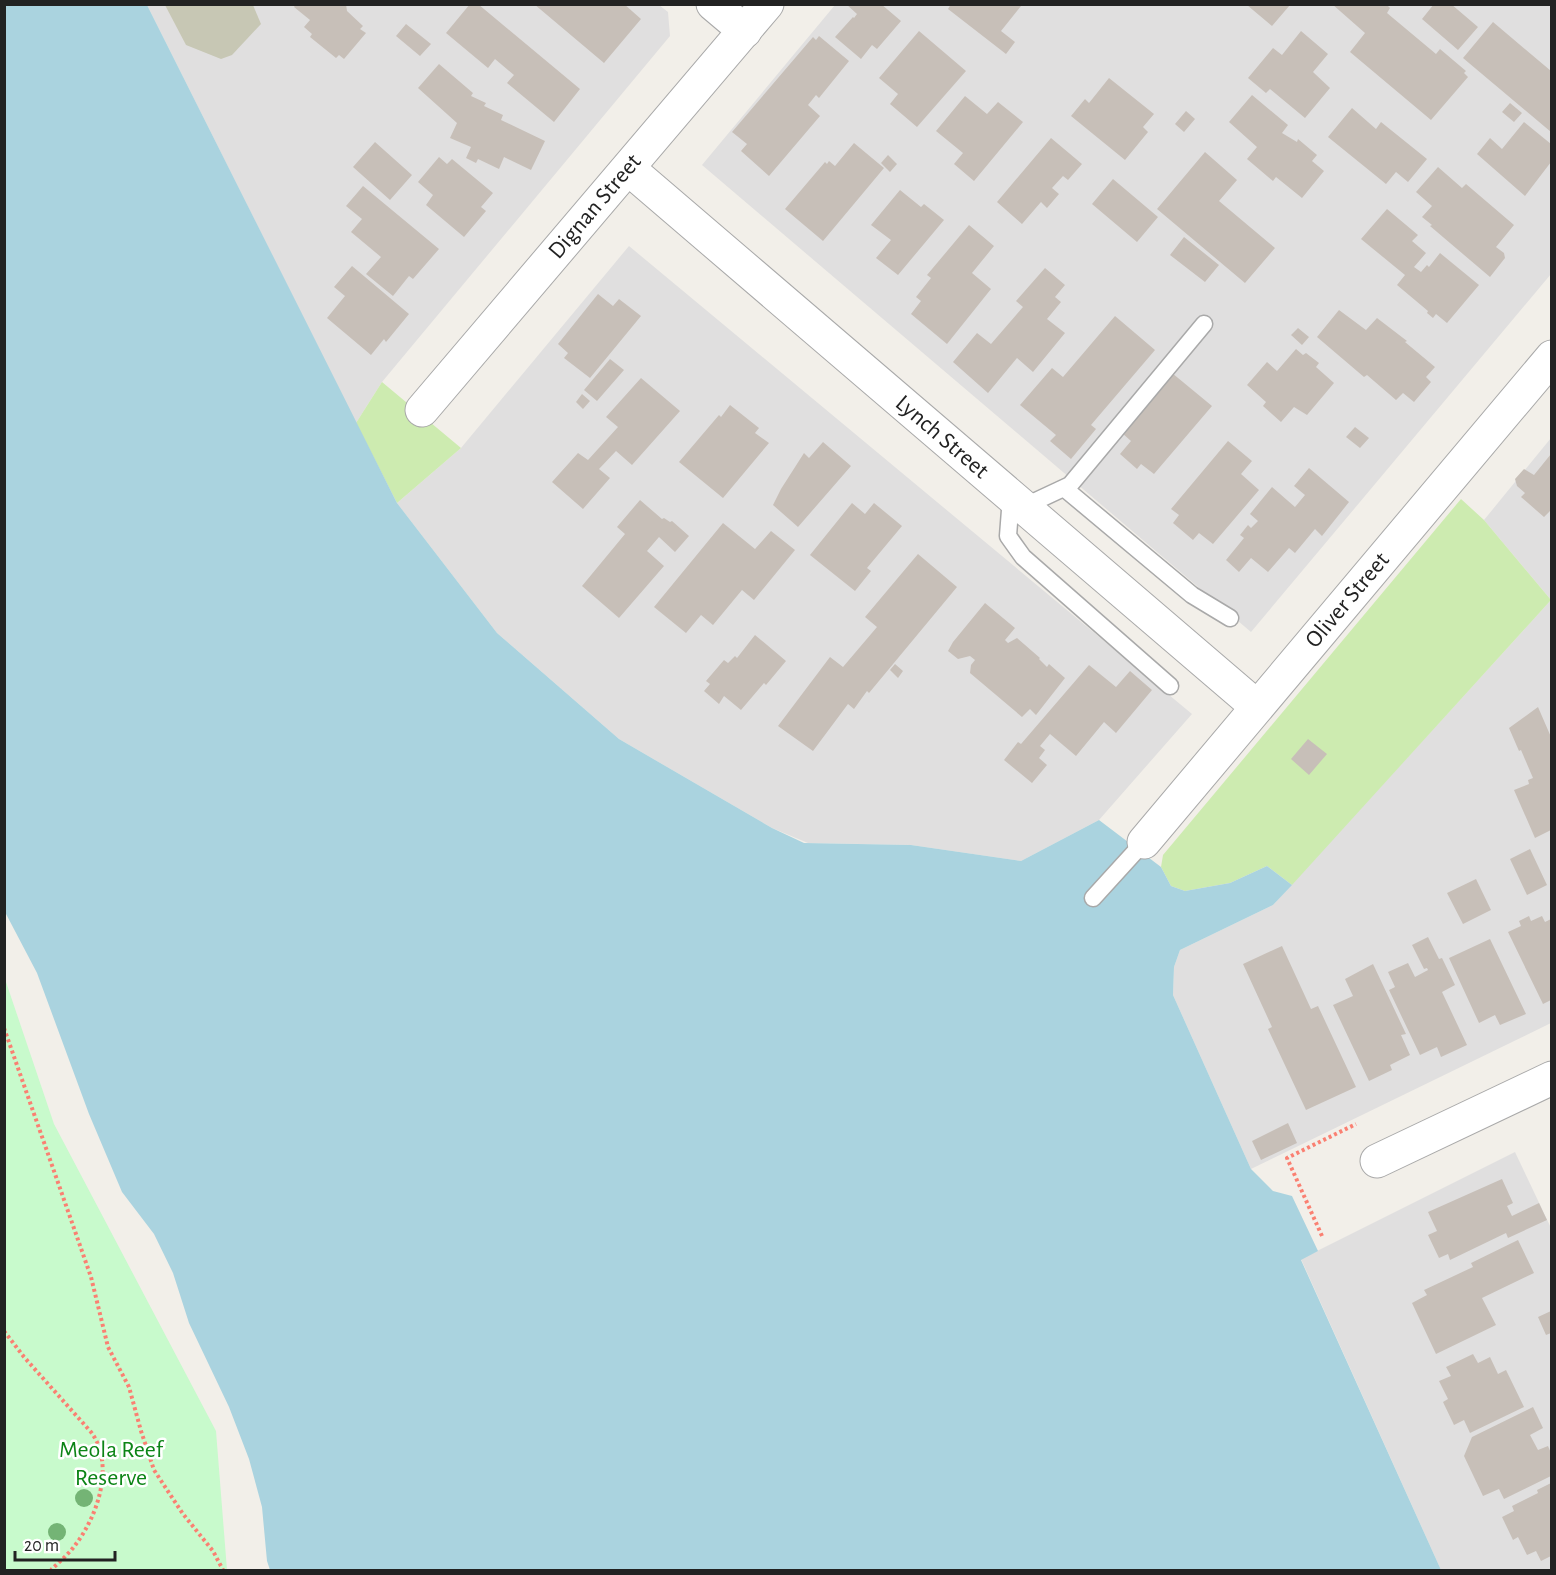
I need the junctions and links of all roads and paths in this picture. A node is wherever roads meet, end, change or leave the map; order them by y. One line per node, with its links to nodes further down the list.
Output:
1 (713, 4): 3 (street)
2 (767, 4): 3 (street, Dignan Street)
3 (745, 31): 4 (street, Dignan Street)
4 (629, 169): 7 (street, Dignan Street); 9 (street, Lynch Street)
5 (1204, 324): 8 (lane)
6 (1551, 357): 12 (street, Oliver Street)
7 (422, 410)
8 (1064, 488): 9 (lane); 10 (lane)
9 (1017, 502): 11 (lane); 12 (street, Lynch Street)
10 (1230, 618)
11 (1170, 686)
12 (1256, 706): 13 (street, Oliver Street)
13 (1144, 842): 14 (lane)
14 (1094, 898)
15 (4, 1028): 22 (path)
16 (1548, 1090): 18 (street)
17 (1356, 1124): 19 (path)
18 (1377, 1161)
19 (1322, 1236)
20 (4, 1331): 21 (path)
21 (51, 1570)
22 (224, 1570)

